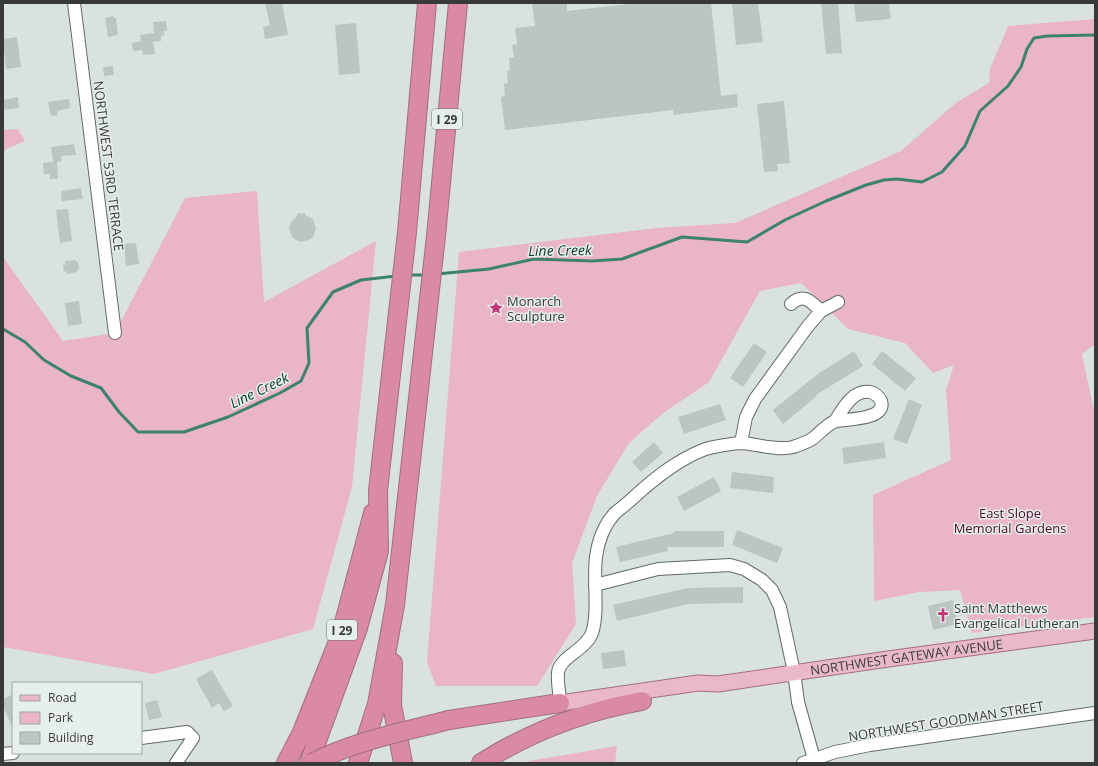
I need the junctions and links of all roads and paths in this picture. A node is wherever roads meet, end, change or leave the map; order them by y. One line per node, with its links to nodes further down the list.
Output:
1 (74, 3): 7 (street, NORTHWEST 53RD TERRACE)
2 (427, 3): 10 (highway, I 29)
3 (458, 3): 12 (highway, I 29)
4 (838, 302): 6 (street)
5 (791, 304): 6 (street)
6 (821, 311): 9 (street)
7 (115, 333)
8 (835, 421): 9 (street)
9 (741, 443): 11 (street)
10 (378, 491): 22 (highway, I 29); 23 (highway)
11 (595, 585): 14 (street); 17 (street)
12 (395, 605): 25 (highway, I 29); 26 (highway)
13 (1095, 631): 14 (main road, NORTHWEST GATEWAY AVENUE)
14 (794, 672): 15 (main road, NORTHWEST GATEWAY AVENUE); 20 (street)
15 (718, 684): 16 (main road, NORTHWEST GATEWAY AVENUE); 17 (main road, NORTHWEST GATEWAY AVENUE)
16 (642, 701): 27 (highway)
17 (560, 703): 24 (highway, bridge)
18 (1095, 713): 20 (street, NORTHWEST GOODMAN STREET)
19 (142, 738): 21 (street)
20 (808, 761)
21 (176, 763)
22 (286, 763)
23 (309, 763)
24 (312, 763)
25 (358, 763)
26 (403, 763)
27 (481, 763)

